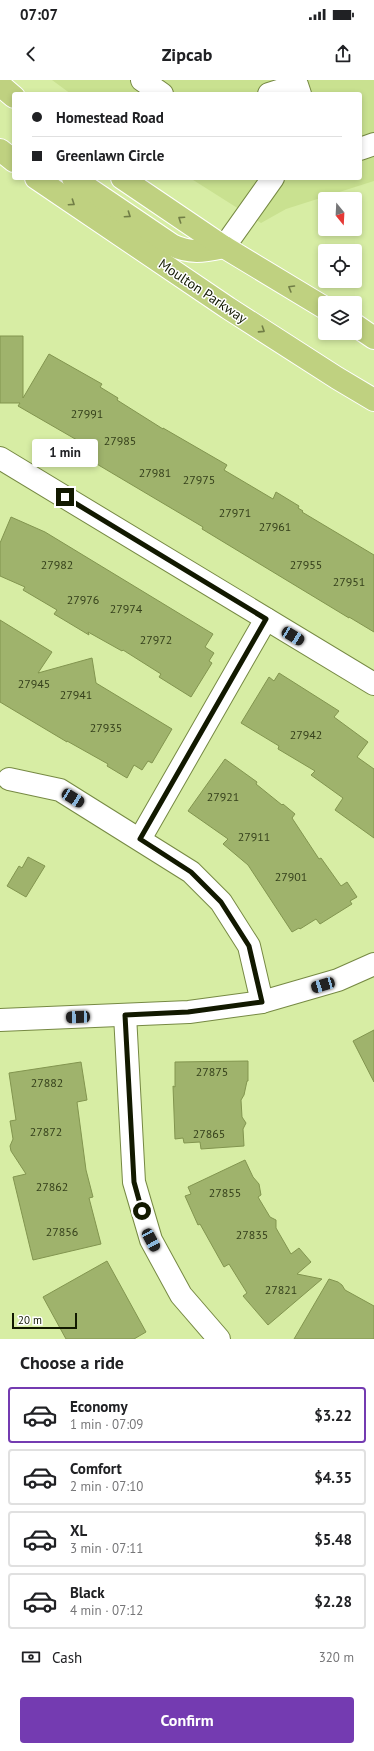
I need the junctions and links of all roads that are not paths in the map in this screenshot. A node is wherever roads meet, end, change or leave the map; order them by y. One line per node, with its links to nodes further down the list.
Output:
1 (142, 80): 3 (street)
2 (0, 85): 6 (main road)
3 (159, 92)
4 (275, 92): 5 (street)
5 (299, 92)
6 (12, 95)
7 (374, 144): 8 (street)
8 (362, 148)
9 (0, 150): 10 (main road)
10 (12, 159)
11 (43, 180): 19 (main road, Moulton Parkway, one-way to 19)
12 (76, 180): 15 (main road, one-way to 15)
13 (125, 180): 15 (main road, one-way to 13)
14 (272, 180): 15 (street)
15 (224, 248): 16 (main road, one-way to 15)
16 (318, 304)
17 (362, 330): 18 (main road)
18 (374, 338)
19 (374, 400)
20 (0, 458): 21 (street)
21 (266, 619): 22 (street); 24 (street)
22 (374, 684)
23 (9, 779): 24 (street)
24 (140, 839): 26 (street)
25 (374, 964): 26 (street)
26 (262, 1002): 27 (street)
27 (125, 1015): 28 (street); 29 (street)
28 (0, 1020)
29 (219, 1339)

